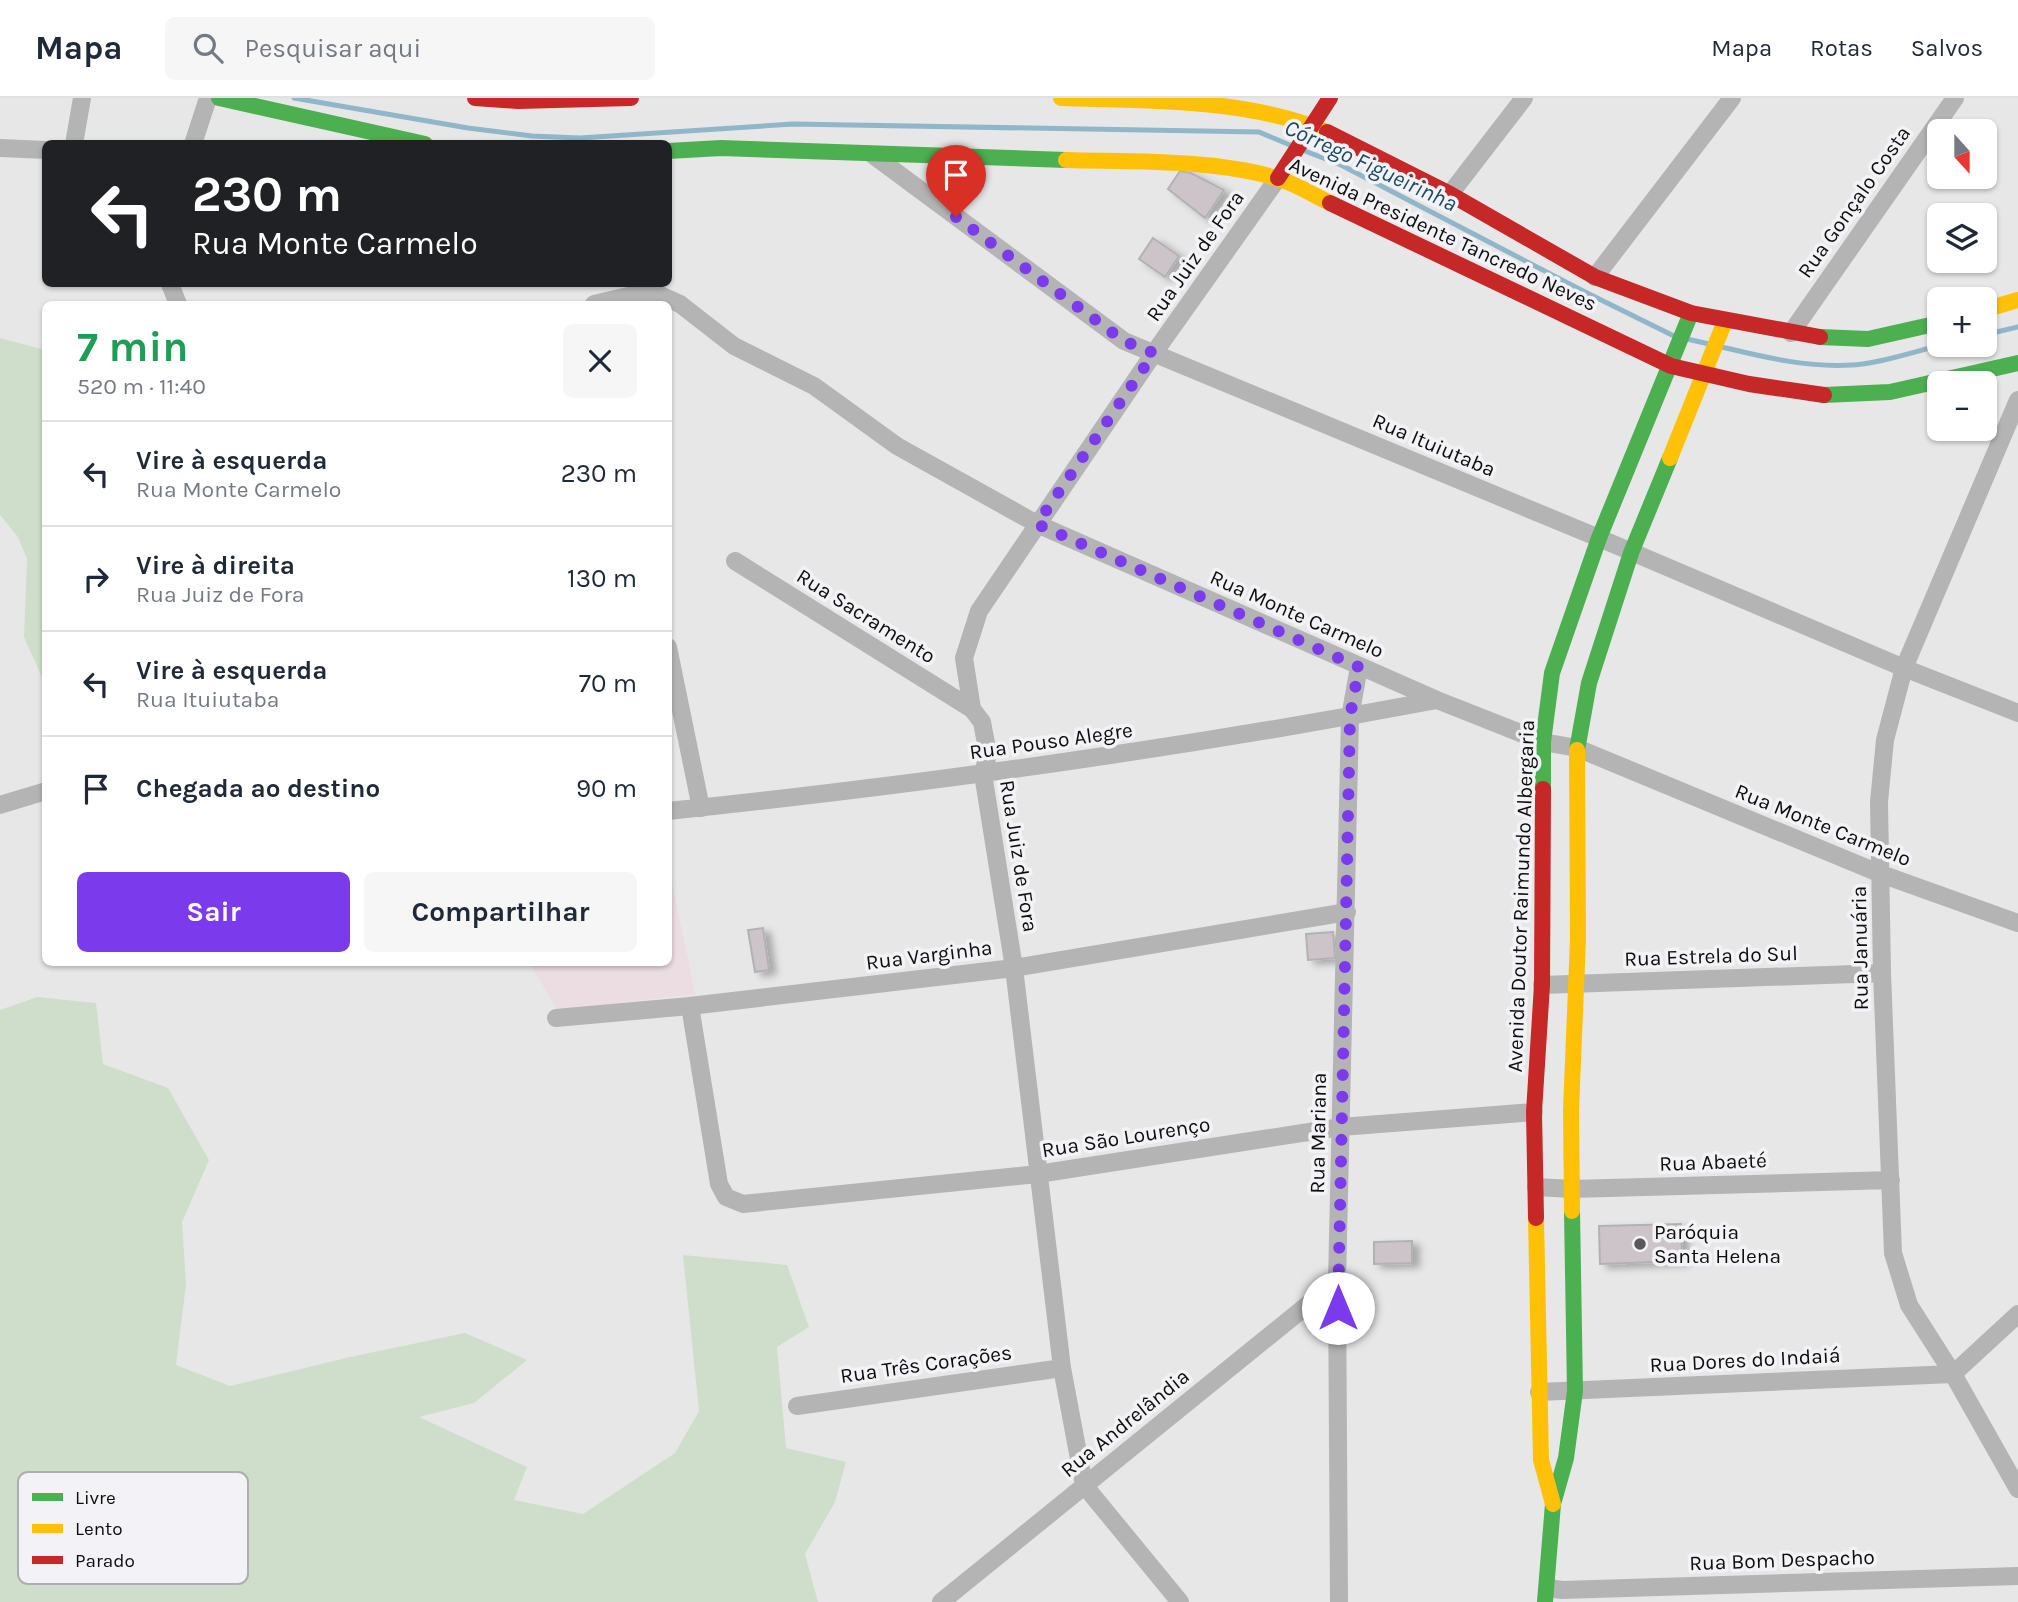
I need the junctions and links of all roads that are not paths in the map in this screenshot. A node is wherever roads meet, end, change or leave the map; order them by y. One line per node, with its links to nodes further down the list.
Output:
1 (82, 98): 14 (street)
2 (208, 98): 15 (street)
3 (219, 98): 16 (main road)
4 (475, 98): 11 (main road)
5 (631, 98): 11 (main road)
6 (1061, 98): 12 (main road, Avenida Presidente Tancredo Neves)
7 (1330, 98): 13 (main road)
8 (1524, 98): 22 (street)
9 (1732, 98): 23 (street)
10 (1955, 98): 30 (street, Rua Gonçalo Costa)
11 (518, 99)
12 (1145, 100): 13 (main road, Avenida Presidente Tancredo Neves)
13 (1312, 125): 21 (main road); 22 (main road, Avenida Presidente Tancredo Neves)
14 (75, 140)
15 (194, 140)
16 (407, 140)
17 (0, 148): 18 (street)
18 (42, 150)
19 (672, 151): 20 (main road, Avenida Presidente Tancredo Neves)
20 (870, 153): 21 (main road, Avenida Presidente Tancredo Neves); 31 (street, Rua Ituiutaba)
21 (1278, 178): 31 (street, Rua Juiz de Fora); 33 (main road, Avenida Presidente Tancredo Neves)
22 (1450, 194): 23 (main road, Avenida Presidente Tancredo Neves)
23 (1595, 277): 27 (main road, Avenida Presidente Tancredo Neves)
24 (2018, 300): 26 (main road)
25 (607, 301): 36 (street, Rua Monte Carmelo)
26 (1997, 306)
27 (1691, 313): 28 (main road, Avenida Presidente Tancredo Neves); 33 (main road, Avenida Doutor Raimundo Albergaria)
28 (1725, 321): 30 (main road, Avenida Presidente Tancredo Neves); 34 (main road, Avenida Doutor Raimundo Albergaria)
29 (1927, 326): 30 (main road, Avenida Presidente Tancredo Neves)
30 (1791, 333)
31 (1154, 353): 36 (street, Rua Juiz de Fora); 37 (street, Rua Ituiutaba)
32 (2018, 363): 34 (main road, Avenida Presidente Tancredo Neves)
33 (1671, 366): 34 (main road, Avenida Presidente Tancredo Neves); 37 (main road, Avenida Doutor Raimundo Albergaria)
34 (1702, 373): 38 (main road, Avenida Doutor Raimundo Albergaria)
35 (2018, 400): 42 (street, Rua Januária)
36 (1037, 524): 41 (street, Rua Monte Carmelo); 44 (street, Rua Juiz de Fora)
37 (1599, 537): 38 (street, Rua Ituiutaba); 47 (main road, Avenida Doutor Raimundo Albergaria)
38 (1631, 553): 42 (street, Rua Ituiutaba); 48 (main road, Avenida Doutor Raimundo Albergaria)
39 (735, 561): 44 (street, Rua Sacramento)
40 (672, 667): 52 (street)
41 (1359, 667): 43 (street, Rua Monte Carmelo); 46 (street, Rua Mariana)
42 (1905, 668): 45 (street, Rua Ituiutaba); 54 (street, Rua Januária)
43 (1437, 701): 46 (street, Rua Pouso Alegre); 47 (street, Rua Monte Carmelo)
44 (972, 709): 49 (street, Rua Juiz de Fora)
45 (2018, 713)
46 (1350, 717): 49 (street, Rua Pouso Alegre); 55 (street, Rua Mariana)
47 (1543, 742): 48 (street, Rua Monte Carmelo); 60 (main road, Avenida Doutor Raimundo Albergaria)
48 (1577, 748): 54 (street, Rua Monte Carmelo); 59 (main road, Avenida Doutor Raimundo Albergaria)
49 (983, 774): 52 (street, Rua Pouso Alegre); 57 (street, Rua Juiz de Fora)
50 (42, 792): 51 (street)
51 (0, 805)
52 (701, 808): 53 (street, Rua Pouso Alegre)
53 (672, 811)
54 (1881, 874): 56 (street, Rua Monte Carmelo); 58 (street, Rua Januária)
55 (1347, 912): 57 (street, Rua Varginha); 64 (street, Rua Mariana)
56 (2018, 923)
57 (1014, 968): 61 (street, Rua Varginha); 65 (street, Rua Juiz de Fora)
58 (1882, 973): 59 (street, Rua Estrela do Sul); 66 (street, Rua Januária)
59 (1576, 983): 60 (street, Rua Estrela do Sul); 68 (main road, Avenida Doutor Raimundo Albergaria)
60 (1542, 985): 63 (main road, Avenida Doutor Raimundo Albergaria)
61 (690, 1006): 62 (street, Rua Varginha); 65 (street, Rua São Lourenço)
62 (556, 1018)
63 (1534, 1112): 64 (street, Rua São Lourenço); 67 (main road, Avenida Doutor Raimundo Albergaria)
64 (1341, 1127): 65 (street, Rua São Lourenço); 69 (street, Rua Mariana)
65 (1038, 1174): 71 (street, Rua Juiz de Fora)
66 (1891, 1180): 68 (street, Rua Abaeté); 72 (street, Rua Januária)
67 (1536, 1187): 68 (street, Rua Abaeté); 74 (main road, Avenida Doutor Raimundo Albergaria)
68 (1572, 1189): 73 (main road, Avenida Doutor Raimundo Albergaria)
69 (1337, 1281): 76 (street, Rua Andrelândia); 83 (street, Rua Mariana)
70 (2018, 1314): 72 (street)
71 (1062, 1368): 75 (street, Rua Três Corações); 76 (street, Rua Juiz de Fora)
72 (1953, 1374): 73 (street, Rua Dores do Indaiá); 77 (street, Rua Januária)
73 (1575, 1391): 74 (street, Rua Dores do Indaiá); 78 (main road, Avenida Doutor Raimundo Albergaria)
74 (1539, 1392): 78 (main road, Avenida Doutor Raimundo Albergaria)
75 (797, 1406)
76 (1084, 1485): 81 (street, Rua Andrelândia); 82 (street, Rua Juiz de Fora)
77 (2018, 1489)
78 (1553, 1504): 80 (main road, Avenida Doutor Raimundo Albergaria)
79 (2018, 1576): 80 (street, Rua Bom Despacho)
80 (1557, 1595)
81 (941, 1602)
82 (1180, 1602)
83 (1339, 1602)

